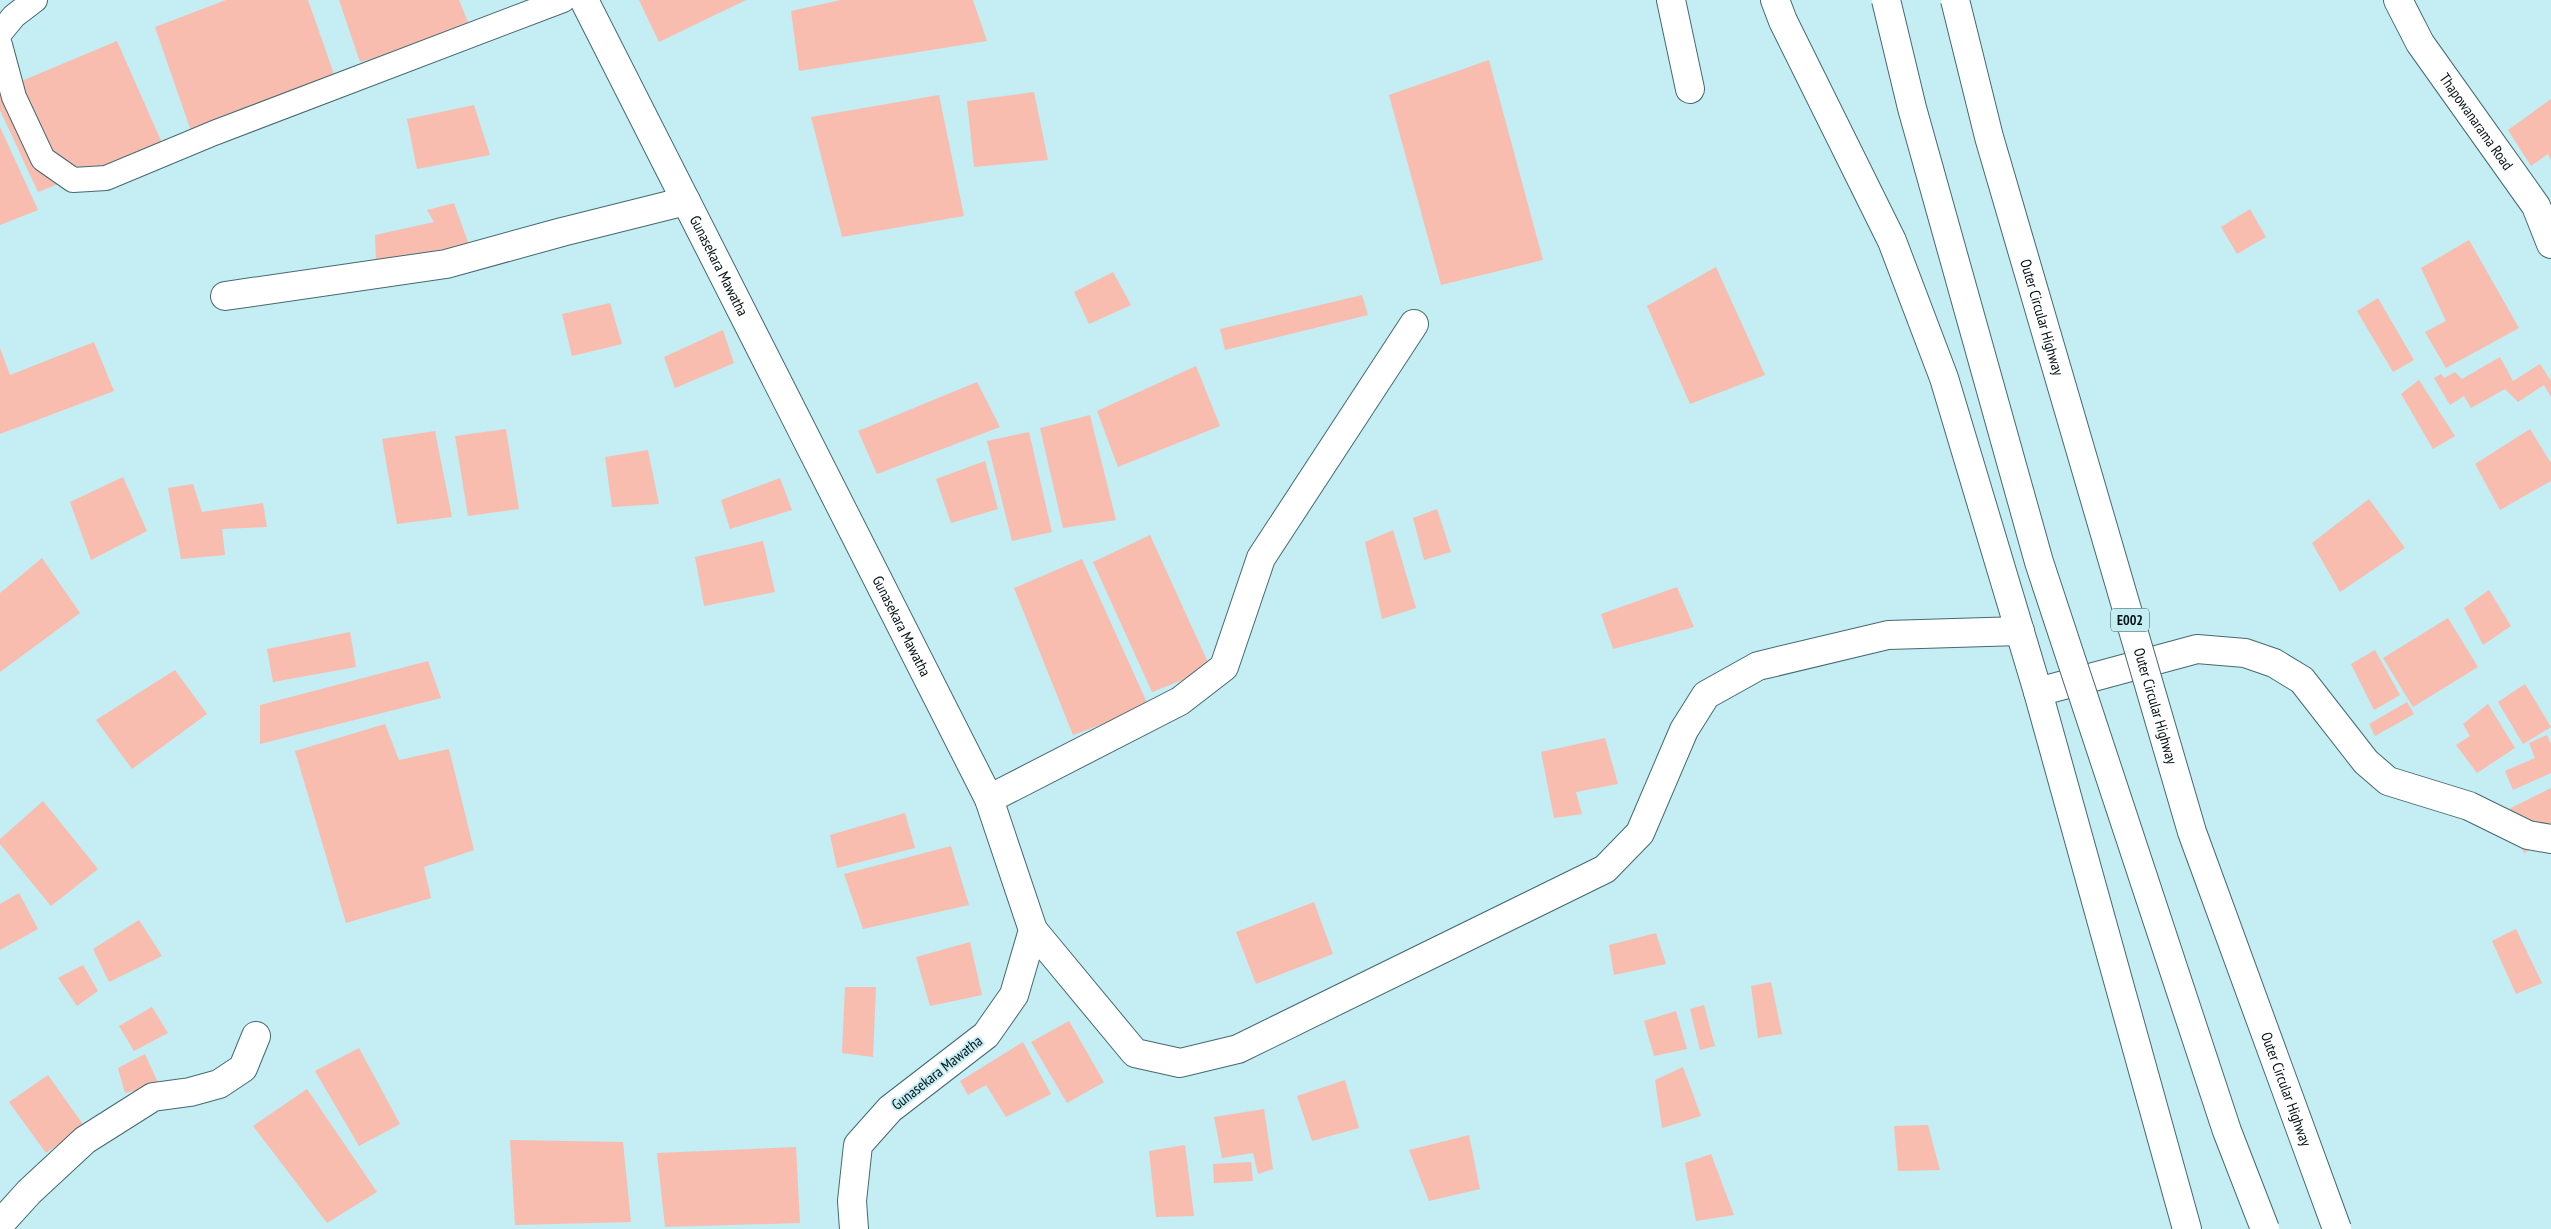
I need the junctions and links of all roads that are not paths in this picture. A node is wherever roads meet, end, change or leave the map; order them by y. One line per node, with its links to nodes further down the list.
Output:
1 (35, 0): 9 (lane)
2 (563, 0): 10 (lane)
3 (584, 0): 12 (main road, Gunasekara Mawatha)
4 (1672, 0): 11 (main road)
5 (1775, 0): 16 (main road)
6 (1886, 0): 25 (main road, bridge)
7 (1955, 0): 26 (main road, Outer Circular Highway / E002, bridge)
8 (2398, 0): 13 (main road, Thapowanarama Road)
9 (0, 33)
10 (0, 45)
11 (1690, 89)
12 (686, 201): 14 (main road); 18 (main road, Gunasekara Mawatha)
13 (2551, 244)
14 (225, 296)
15 (1414, 324): 18 (main road)
16 (2020, 631): 17 (main road); 20 (main road)
17 (2038, 692): 19 (main road); 24 (main road)
18 (989, 800): 20 (main road, Gunasekara Mawatha)
19 (2551, 839)
20 (1033, 930): 23 (main road, Gunasekara Mawatha)
21 (256, 1036): 22 (main road)
22 (0, 1224)
23 (854, 1229)
24 (2187, 1229)
25 (2265, 1229)
26 (2337, 1229)

